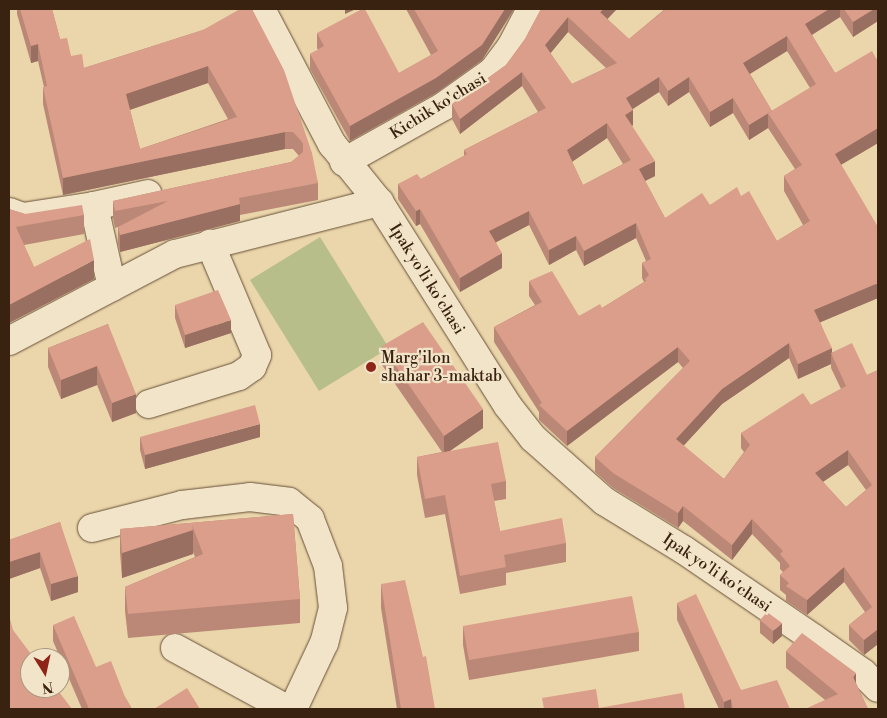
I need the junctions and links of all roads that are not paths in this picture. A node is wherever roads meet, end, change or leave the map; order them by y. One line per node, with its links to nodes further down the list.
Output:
1 (261, 9): 3 (street, Ipak yo'li ko'chasi)
2 (531, 9): 3 (street, Kichik ko'chasi)
3 (344, 162): 5 (street, Ipak yo'li ko'chasi)
4 (172, 189): 6 (street)
5 (379, 202): 8 (street); 14 (street, Ipak yo'li ko'chasi)
6 (94, 206): 7 (street); 9 (street)
7 (9, 212)
8 (210, 244): 9 (street); 11 (street)
9 (112, 287): 10 (street)
10 (9, 341)
11 (149, 404)
12 (92, 528): 16 (street)
13 (175, 648): 15 (street)
14 (873, 674)
15 (288, 709)
16 (293, 709)

